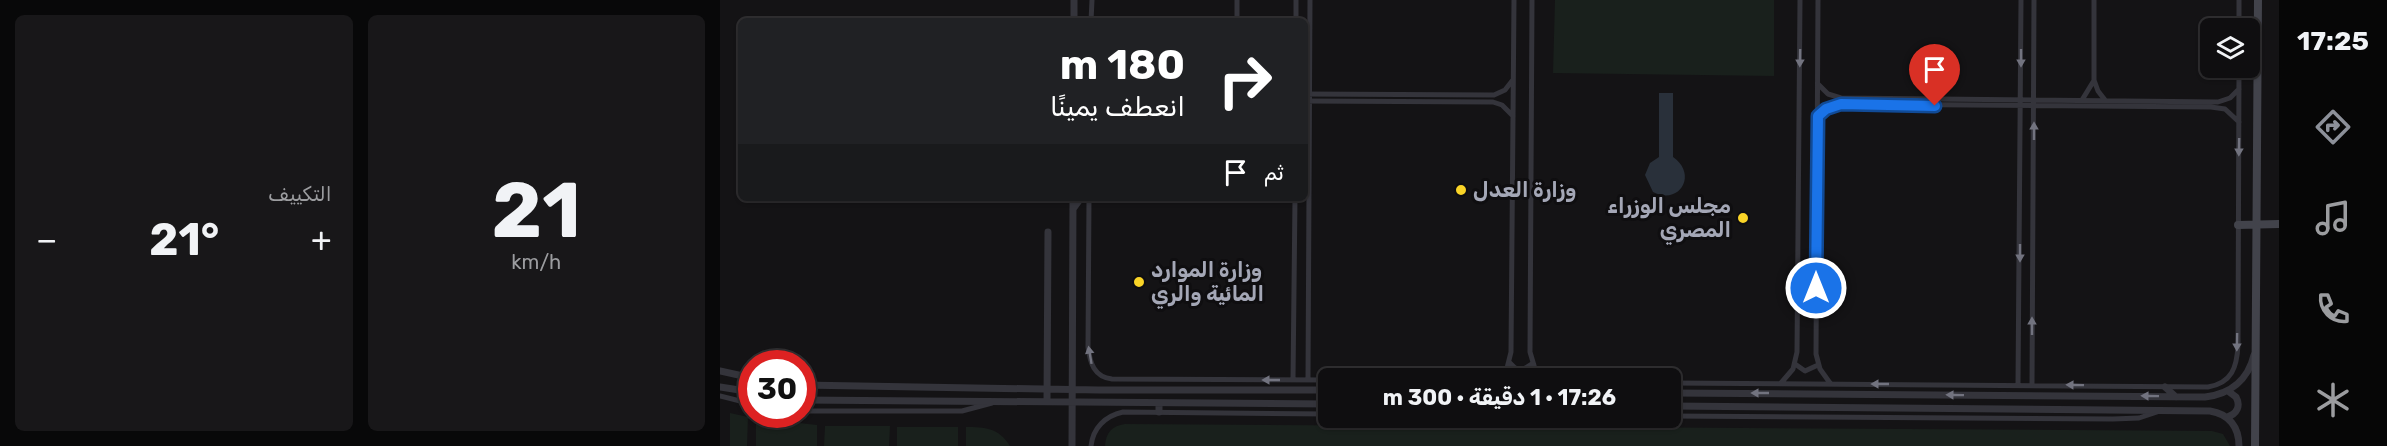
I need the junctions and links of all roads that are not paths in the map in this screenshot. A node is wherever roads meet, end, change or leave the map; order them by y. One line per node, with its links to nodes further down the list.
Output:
1 (1074, 0): 15 (street)
2 (1092, 0): 16 (street)
3 (1237, 0): 17 (street)
4 (1296, 0): 18 (street)
5 (1310, 0): 20 (street)
6 (1514, 0): 22 (street)
7 (1532, 0): 47 (street)
8 (1800, 0): 48 (street, one-way to 48)
9 (1818, 0): 24 (street)
10 (2021, 0): 30 (street, one-way to 30)
11 (2034, 0): 31 (street)
12 (2094, 0): 23 (street)
13 (2239, 0): 19 (street)
14 (2258, 0): 43 (main road)
15 (1074, 18)
16 (1091, 18)
17 (1237, 18)
18 (1296, 18)
19 (2239, 18)
20 (1308, 63)
21 (2239, 78): 25 (street)
22 (1513, 80): 26 (street); 32 (street)
23 (2094, 80): 27 (street); 28 (street)
24 (1818, 84): 30 (street); 33 (street)
25 (2239, 89): 28 (street); 34 (street)
26 (1308, 94)
27 (2082, 100): 28 (street); 31 (street)
28 (2106, 100)
29 (1308, 101): 32 (street)
30 (2021, 102): 31 (street); 33 (street); 62 (street, one-way to 62)
31 (2034, 103): 34 (street); 64 (street, one-way to 31)
32 (1513, 116): 46 (street)
33 (1818, 116): 49 (street)
34 (2239, 122): 42 (street, one-way to 42)
35 (1073, 201): 40 (street)
36 (1079, 201): 40 (street)
37 (1089, 201): 54 (street, one-way to 37)
38 (1295, 201): 55 (street)
39 (1307, 201): 56 (street)
40 (1072, 209): 70 (street)
41 (2279, 224): 43 (main road)
42 (2238, 225): 43 (main road); 66 (street, one-way to 66)
43 (2257, 225): 45 (main road)
44 (1048, 232): 67 (street)
45 (2255, 354): 72 (street); 94 (main road)
46 (1509, 362): 47 (street); 50 (street)
47 (1532, 364): 51 (street)
48 (1795, 364): 49 (street); 60 (street)
49 (1818, 365): 58 (street)
50 (1505, 368)
51 (1535, 368)
52 (720, 371): 53 (street)
53 (738, 375)
54 (1158, 379): 55 (street, one-way to 54); 68 (street)
55 (1293, 380): 56 (street)
56 (1308, 380): 57 (street)
57 (1318, 380)
58 (1830, 382): 60 (street); 61 (street, one-way to 58)
59 (1681, 383): 60 (street)
60 (1781, 383)
61 (1906, 384): 62 (street); 74 (street)
62 (2018, 384): 64 (street)
63 (816, 385): 67 (street)
64 (2032, 385): 66 (street, one-way to 64)
65 (720, 387): 69 (street)
66 (2165, 387): 76 (street)
67 (1047, 389): 70 (street); 80 (street)
68 (1158, 389): 70 (street); 71 (street)
69 (738, 390)
70 (1073, 390): 81 (street)
71 (1318, 390)
72 (2228, 391): 76 (street); 90 (street)
73 (1681, 393): 74 (street, one-way to 73)
74 (1906, 394): 76 (street, one-way to 74)
75 (720, 396): 77 (street)
76 (2176, 397)
77 (738, 400)
78 (816, 400): 79 (street)
79 (999, 400): 80 (street); 86 (street)
80 (1047, 401): 81 (street)
81 (1073, 402): 82 (street); 91 (street)
82 (1159, 403): 83 (street); 87 (street)
83 (1318, 404)
84 (1681, 405): 85 (street)
85 (2162, 409): 89 (street); 90 (street)
86 (816, 411)
87 (1159, 412): 88 (street); 92 (street)
88 (1318, 414)
89 (1681, 416)
90 (2227, 417): 93 (street)
91 (1072, 446)
92 (1091, 446)
93 (2239, 446)
94 (2254, 446)

